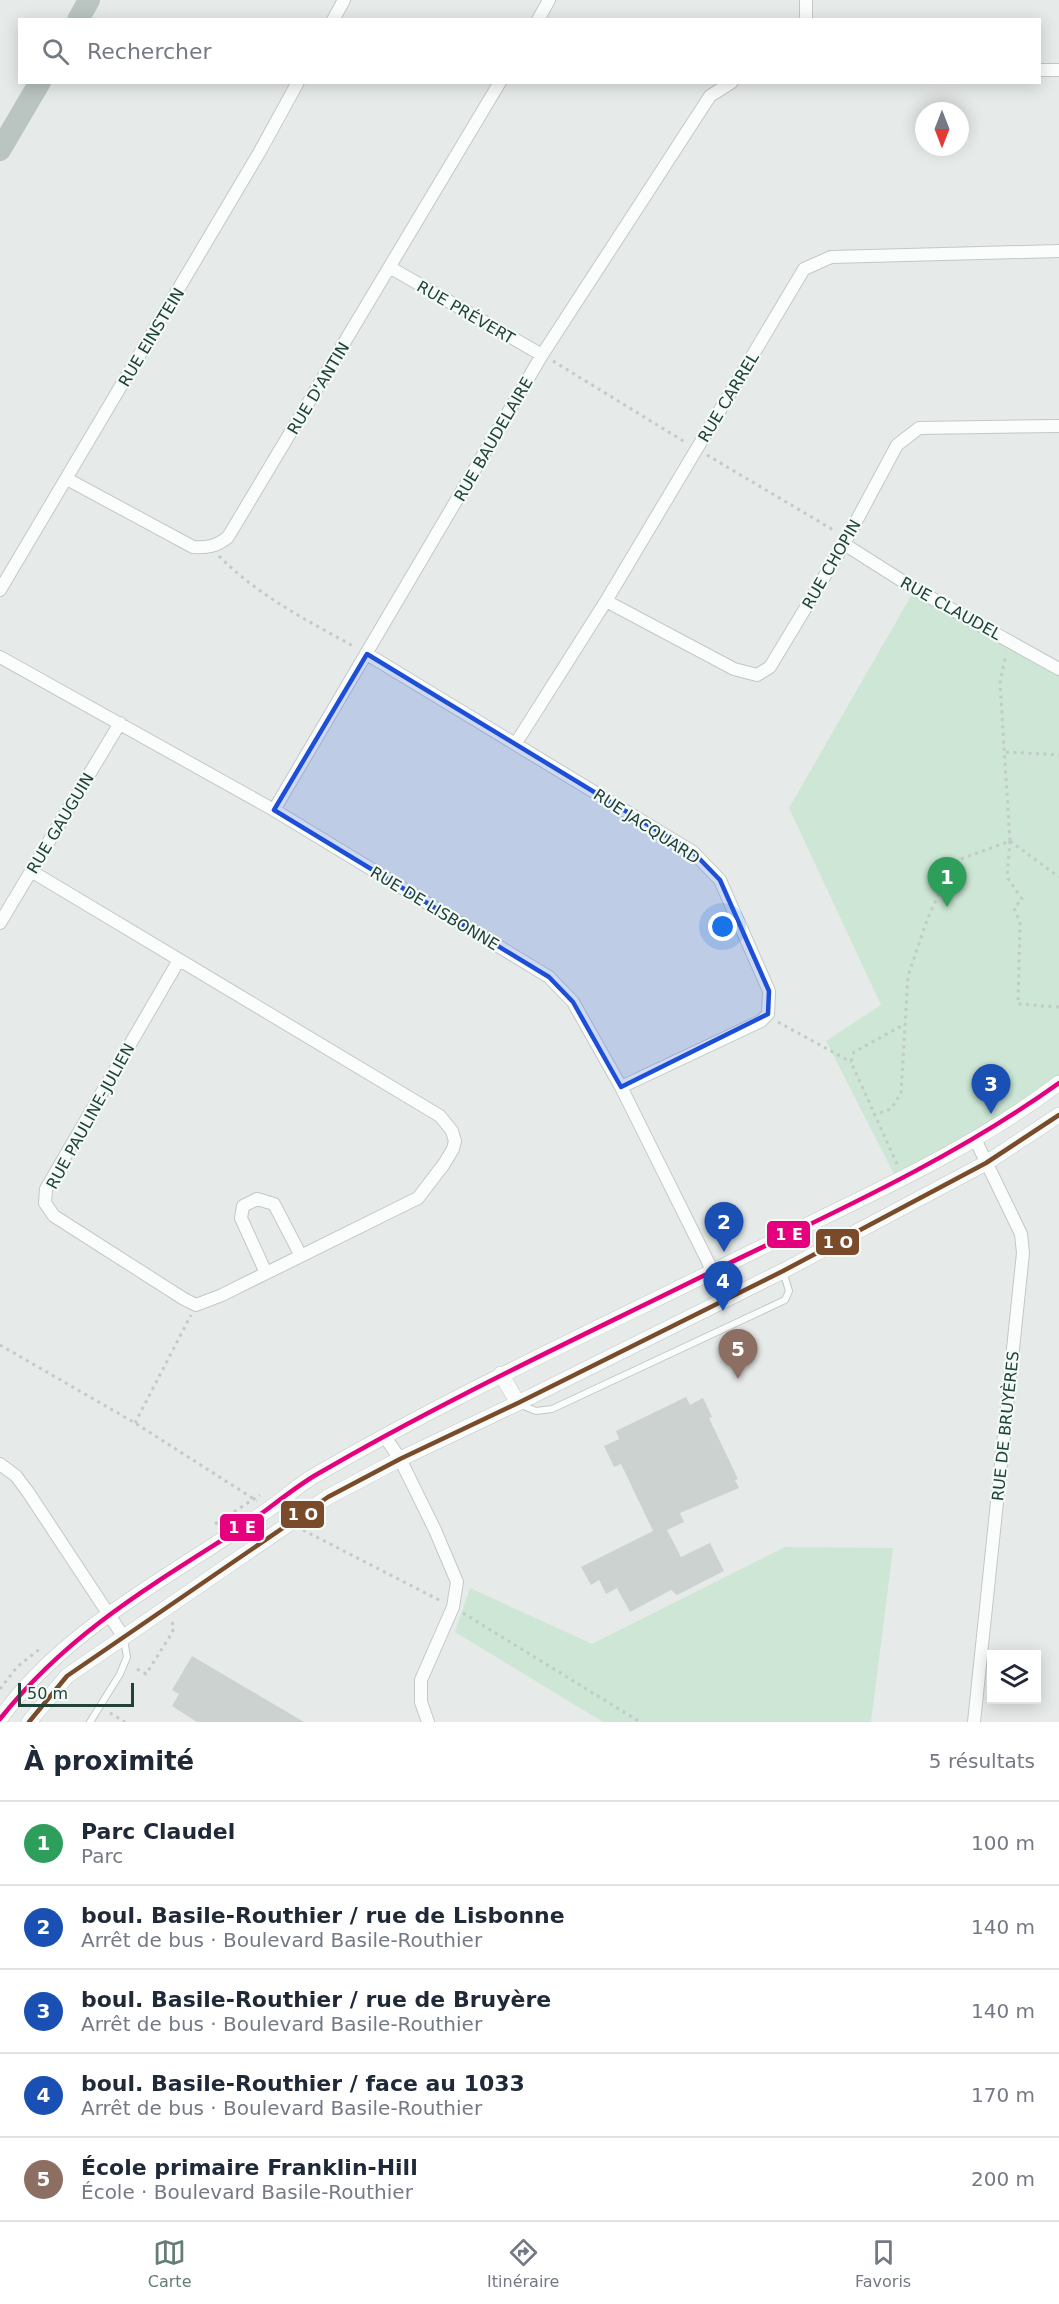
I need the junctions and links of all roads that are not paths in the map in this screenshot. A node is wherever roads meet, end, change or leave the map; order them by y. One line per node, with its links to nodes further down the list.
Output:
1 (90, 0): 5 (highway)
2 (344, 0): 6 (street)
3 (549, 0): 7 (street)
4 (806, 0): 8 (street)
5 (79, 18)
6 (334, 18)
7 (539, 18)
8 (806, 18)
9 (1041, 70): 10 (street)
10 (1059, 70)
11 (39, 84): 15 (highway)
12 (297, 84): 20 (street, RUE EINSTEIN)
13 (499, 84): 17 (street, RUE D'ANTIN)
14 (729, 84): 18 (street, RUE BAUDELAIRE)
15 (0, 150)
16 (1059, 251): 23 (street, RUE CARREL)
17 (391, 268): 18 (street, RUE PRÉVERT); 20 (street, RUE D'ANTIN)
18 (542, 355): 24 (street, RUE BAUDELAIRE)
19 (1059, 426): 21 (street, RUE CHOPIN)
20 (67, 479): 22 (street, RUE EINSTEIN)
21 (844, 544): 23 (street, RUE CHOPIN); 26 (street, RUE CLAUDEL)
22 (0, 590)
23 (606, 601): 28 (street, RUE CARREL)
24 (367, 654): 28 (street, RUE JACQUARD); 29 (street, RUE BAUDELAIRE)
25 (0, 657): 27 (street, RUE DE LISBONNE)
26 (1059, 669)
27 (120, 723): 29 (street, RUE DE LISBONNE); 30 (street, RUE GAUGUIN)
28 (516, 743): 34 (street, RUE JACQUARD)
29 (274, 810): 34 (street, RUE DE LISBONNE)
30 (31, 871): 31 (street, RUE GAUGUIN); 32 (street)
31 (0, 922)
32 (179, 960): 38 (street); 41 (street, RUE PAULINE-JULIEN)
33 (1059, 1083): 36 (street)
34 (621, 1087): 40 (street, RUE DE LISBONNE)
35 (1059, 1115): 37 (street)
36 (975, 1139): 37 (street, RUE DE BRUYÈRES); 40 (street)
37 (986, 1163): 39 (street); 54 (street, RUE DE BRUYÈRES)
38 (301, 1256): 41 (street); 41 (street)
39 (783, 1271): 42 (street); 44 (lane)
40 (712, 1272): 42 (street, RUE DE LISBONNE); 43 (street)
41 (266, 1273)
42 (727, 1300): 44 (street)
43 (501, 1374): 44 (street); 45 (street)
44 (518, 1403): 46 (street)
45 (385, 1437): 46 (street); 48 (street)
46 (400, 1459): 49 (street); 53 (street)
47 (0, 1464): 48 (street)
48 (110, 1613): 49 (street); 50 (street)
49 (123, 1636): 51 (street); 52 (lane)
50 (0, 1719)
51 (29, 1722)
52 (90, 1722)
53 (428, 1722)
54 (974, 1722)

